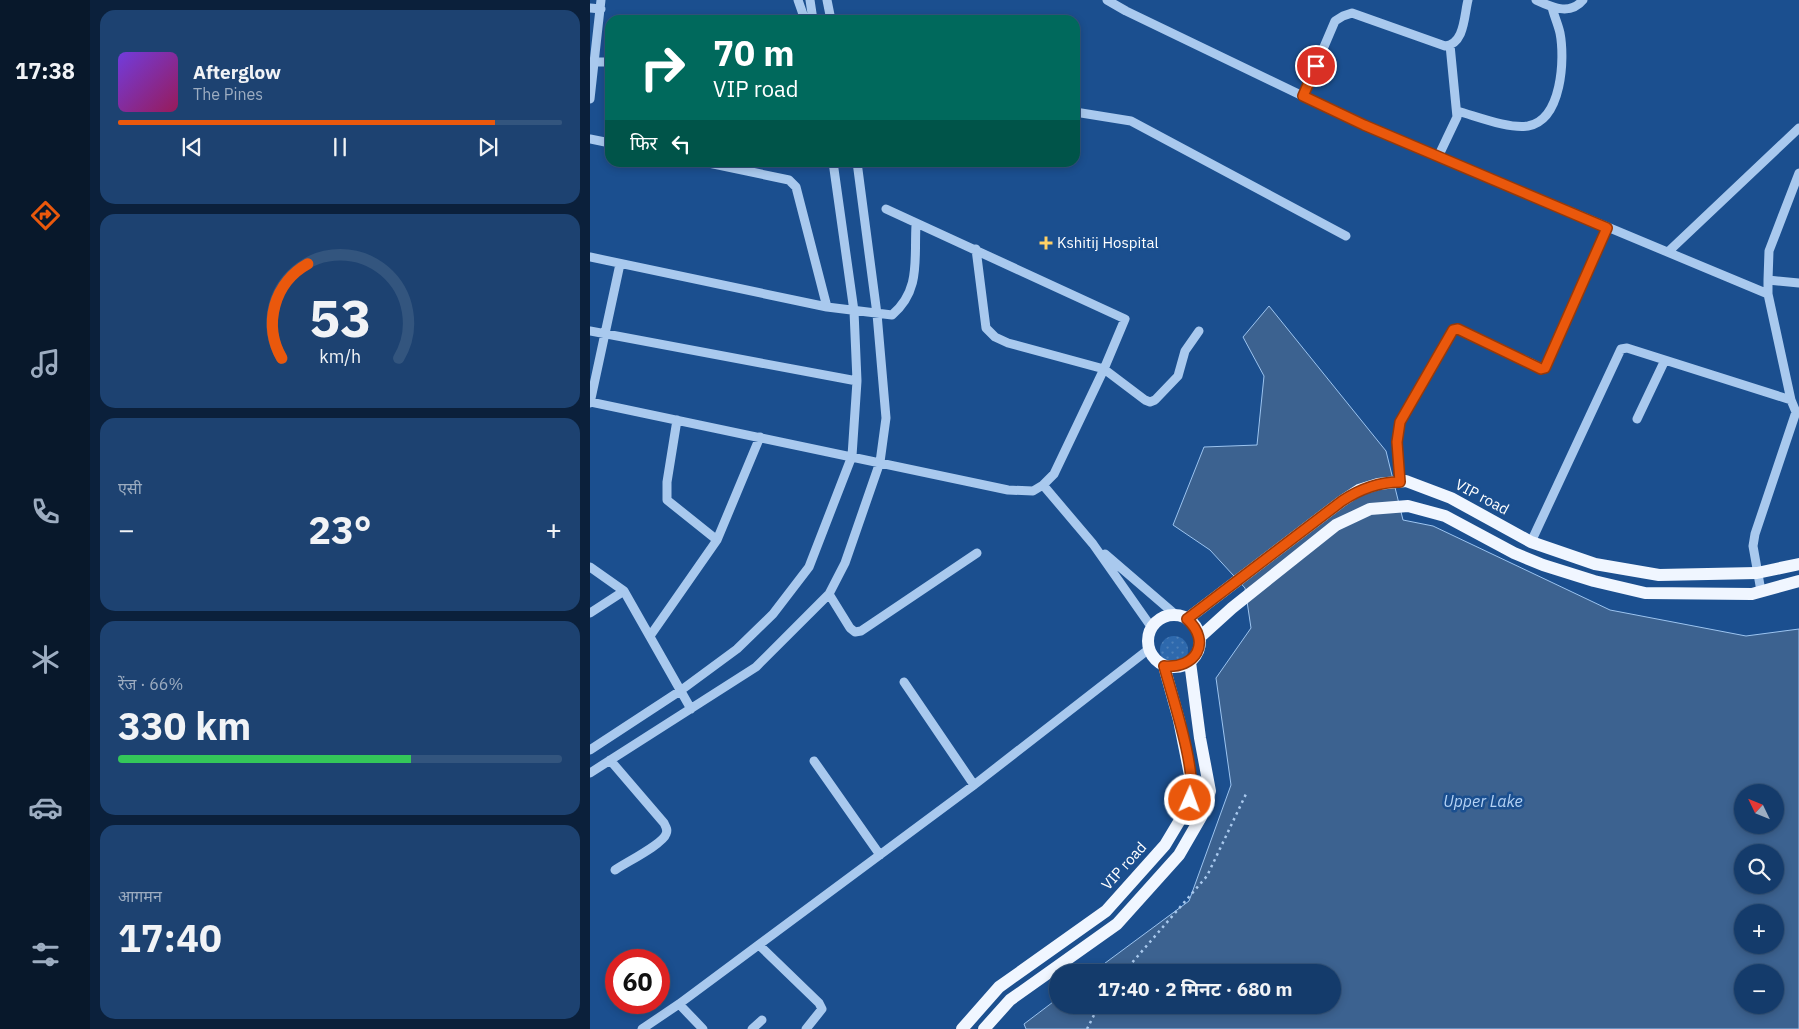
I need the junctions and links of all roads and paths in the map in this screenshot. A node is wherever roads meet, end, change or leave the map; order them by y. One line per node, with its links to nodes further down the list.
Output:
1 (798, 0): 11 (street)
2 (810, 0): 12 (street)
3 (827, 0): 13 (street)
4 (1107, 0): 17 (street)
5 (1468, 0): 14 (street)
6 (1536, 0): 9 (street)
7 (1582, 0): 9 (street)
8 (601, 5): 10 (street); 15 (street)
9 (1552, 7): 19 (street)
10 (590, 8)
11 (803, 15)
12 (812, 15)
13 (830, 15)
14 (1450, 46): 17 (street); 19 (street)
15 (592, 62): 16 (street); 18 (street)
16 (605, 62)
17 (1303, 96): 24 (street)
18 (590, 99)
19 (1457, 110): 24 (street)
20 (1080, 113): 32 (street)
21 (1799, 128): 34 (street)
22 (590, 139): 23 (street)
23 (605, 142)
24 (1438, 157): 31 (street)
25 (728, 167): 40 (street)
26 (835, 167): 41 (street)
27 (858, 167): 42 (street)
28 (1799, 173): 37 (street)
29 (886, 209): 30 (street)
30 (916, 225): 33 (street); 42 (street)
31 (1607, 228): 34 (street); 57 (street)
32 (1346, 236)
33 (976, 249): 47 (street); 47 (street)
34 (1669, 251): 39 (street)
35 (590, 257): 36 (street)
36 (620, 264): 40 (street); 45 (street)
37 (1768, 280): 38 (street); 39 (street)
38 (1799, 283)
39 (1768, 294): 49 (street)
40 (827, 307): 41 (street)
41 (854, 311): 42 (street); 48 (street)
42 (877, 314): 56 (street)
43 (590, 331): 45 (street)
44 (1199, 331): 47 (street)
45 (604, 335): 48 (street); 50 (street)
46 (1665, 360): 49 (street); 52 (street); 60 (street)
47 (1104, 369): 58 (street)
48 (857, 381): 55 (street)
49 (1791, 400): 51 (street)
50 (590, 403): 53 (street)
51 (1798, 414): 65 (street)
52 (1636, 419)
53 (677, 420): 54 (street); 59 (street)
54 (760, 437): 55 (street); 59 (street)
55 (852, 456): 56 (street); 79 (street)
56 (880, 462): 58 (street); 69 (street)
57 (1398, 482): 60 (main road, VIP road); 71 (main road, VIP road)
58 (1044, 485): 61 (street)
59 (717, 540): 73 (street)
60 (1531, 542): 65 (main road, VIP road)
61 (1093, 544): 71 (street); 72 (street)
62 (977, 553): 69 (street)
63 (1799, 564): 65 (main road, VIP road)
64 (590, 567): 67 (street)
65 (1757, 573): 68 (street)
66 (1799, 581): 68 (main road)
67 (624, 591): 70 (street); 73 (street)
68 (1761, 591): 74 (main road)
69 (829, 594): 80 (street)
70 (590, 613)
71 (1182, 617): 72 (main road, VIP road); 74 (main road)
72 (1152, 628): 75 (main road)
73 (650, 636): 79 (street)
74 (1200, 637): 76 (main road)
75 (1149, 649): 77 (main road, VIP road); 85 (street)
76 (1190, 662): 77 (main road); 99 (main road)
77 (1164, 666): 98 (main road, VIP road)
78 (904, 682): 85 (street)
79 (680, 691): 80 (street); 81 (street)
80 (691, 709): 82 (street)
81 (590, 750)
82 (610, 760): 84 (street); 88 (street)
83 (814, 761): 87 (street)
84 (590, 773)
85 (974, 785): 87 (street)
86 (1246, 794): 90 (path)
87 (880, 855): 89 (street)
88 (615, 870)
89 (759, 945): 91 (street); 97 (street)
90 (1131, 964)
91 (679, 1004): 94 (street); 95 (street)
92 (1094, 1014): 100 (path)
93 (762, 1020): 96 (street)
94 (642, 1029)
95 (702, 1029)
96 (752, 1029)
97 (806, 1029)
98 (962, 1029)
99 (984, 1029)
100 (1087, 1029)

